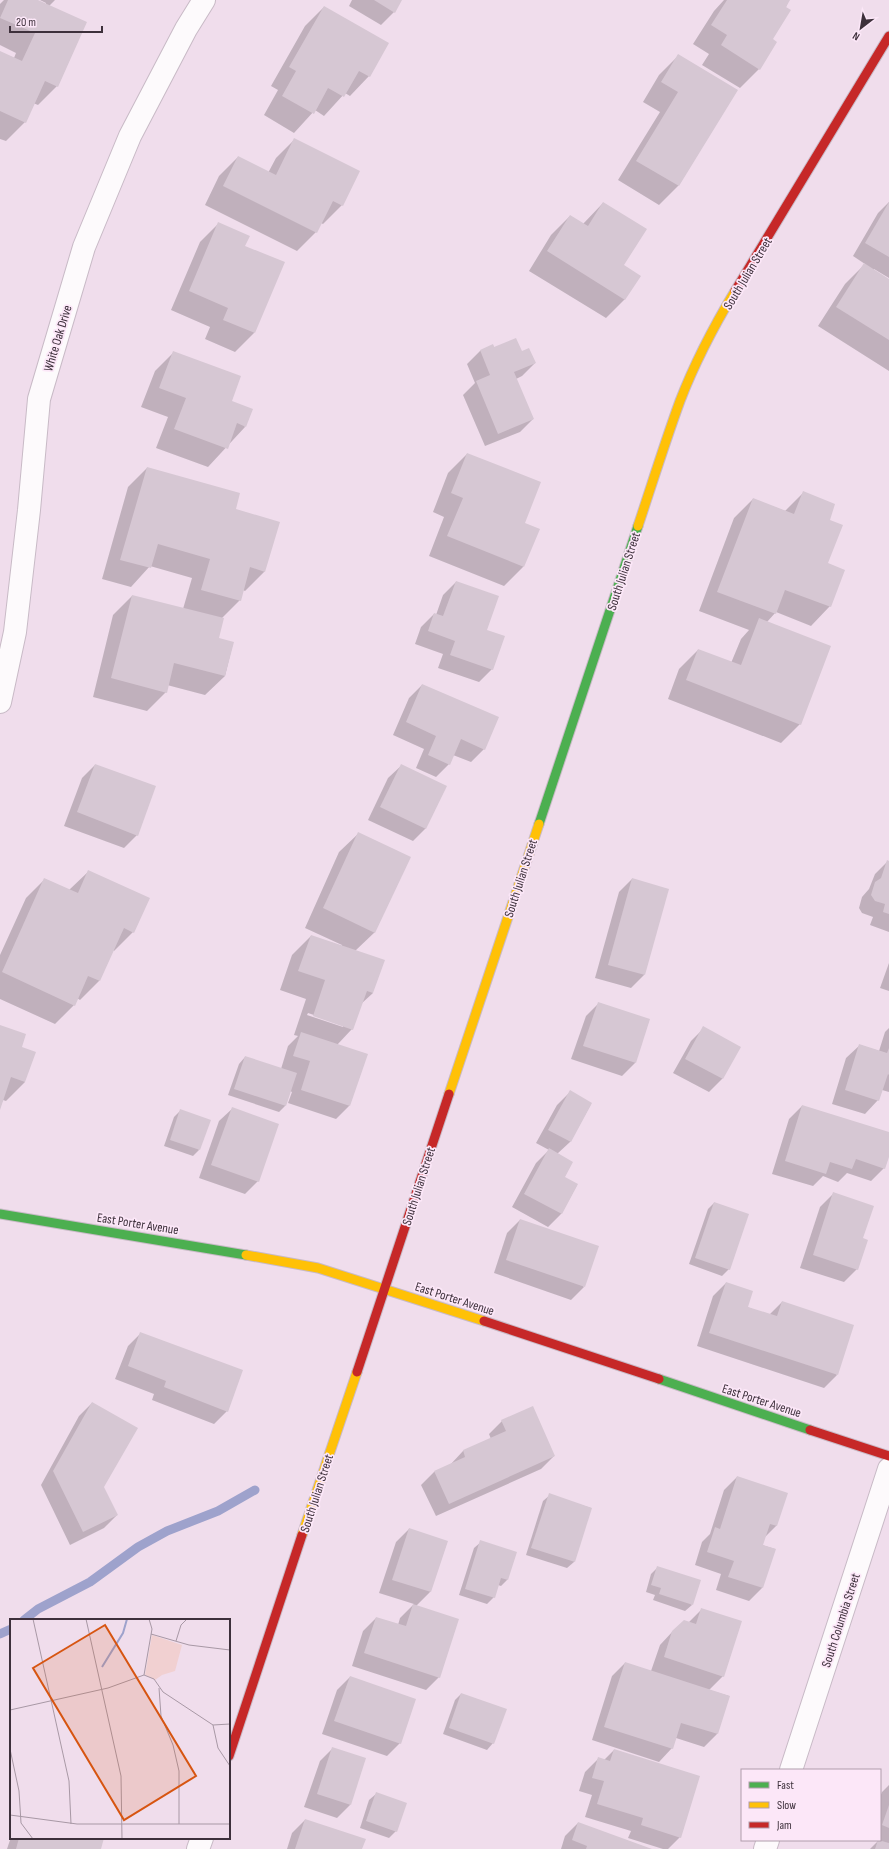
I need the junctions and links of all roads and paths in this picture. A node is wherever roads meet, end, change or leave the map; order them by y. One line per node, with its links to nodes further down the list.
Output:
1 (204, 0): 3 (street, White Oak Drive)
2 (889, 36): 5 (street, South Julian Street)
3 (0, 702)
4 (0, 1214): 5 (street, East Porter Avenue)
5 (384, 1288): 6 (street, East Porter Avenue); 8 (street, South Julian Street)
6 (889, 1456)
7 (889, 1469): 9 (street, South Columbia Street)
8 (230, 1753)
9 (791, 1769)
10 (202, 1839): 11 (street)
11 (198, 1849)

